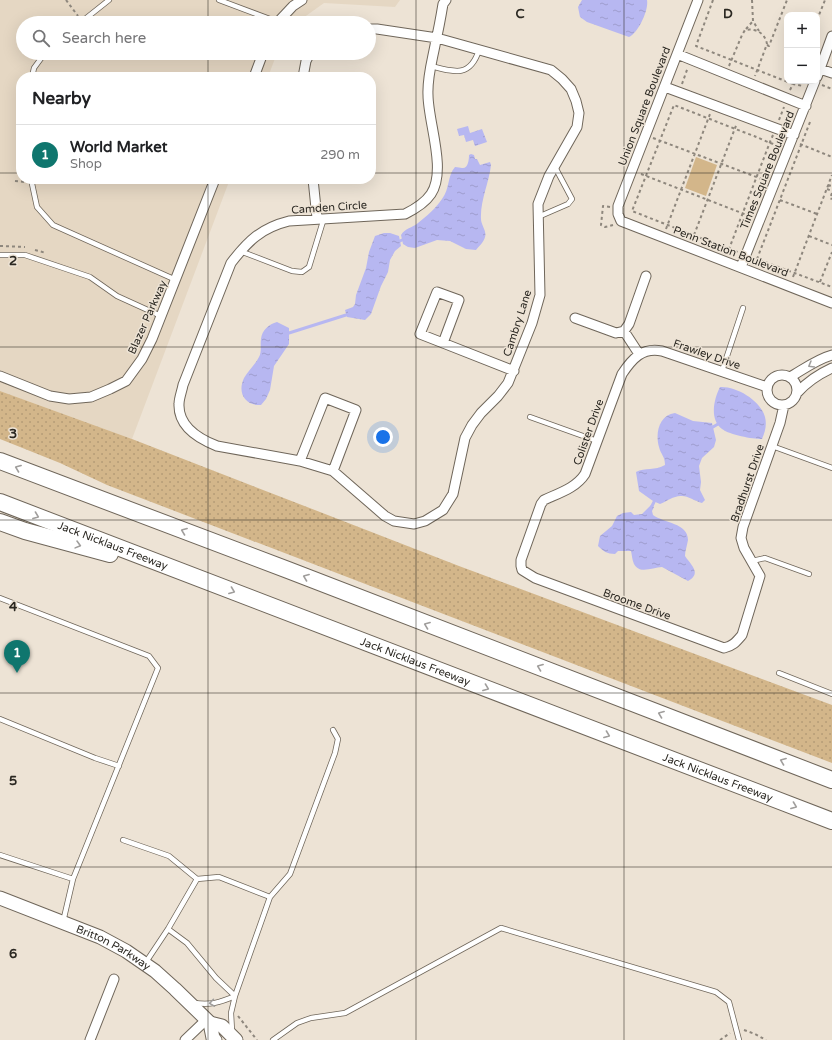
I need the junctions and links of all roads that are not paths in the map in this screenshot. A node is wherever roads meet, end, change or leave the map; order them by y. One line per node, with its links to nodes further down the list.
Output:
1 (110, 0): 6 (lane)
2 (219, 0): 7 (lane)
3 (302, 0): 8 (street)
4 (446, 0): 11 (street, Camden Circle)
5 (698, 0): 13 (street, Union Square Boulevard)
6 (89, 16)
7 (259, 16)
8 (284, 16)
9 (376, 29): 11 (street, Cambry Lane)
10 (832, 36): 18 (street)
11 (437, 38): 12 (street, Cambry Lane); 17 (street, Camden Circle)
12 (479, 50): 17 (lane); 28 (street, Cambry Lane)
13 (677, 54): 25 (street, Union Square Boulevard); 26 (street)
14 (40, 60): 19 (lane)
15 (260, 60): 20 (street)
16 (306, 60): 21 (street)
17 (430, 66): 33 (street, Camden Circle)
18 (820, 68)
19 (33, 72)
20 (256, 72)
21 (304, 72)
22 (820, 73): 23 (street)
23 (832, 73)
24 (814, 84): 26 (street, Times Square Boulevard)
25 (665, 87): 27 (street); 34 (street, Union Square Boulevard)
26 (806, 106): 27 (street, Times Square Boulevard)
27 (793, 138): 37 (street, Times Square Boulevard)
28 (555, 166): 32 (street, Cambry Lane); 32 (lane)
29 (31, 184): 39 (lane)
30 (213, 184): 39 (street, Blazer Parkway)
31 (314, 184): 33 (street)
32 (538, 217): 49 (street, Cambry Lane)
33 (321, 218): 35 (street, Camden Circle); 35 (lane)
34 (621, 221): 37 (street, Penn Station Boulevard)
35 (240, 251): 60 (street, Camden Circle)
36 (0, 255): 42 (lane)
37 (741, 268): 40 (street, Penn Station Boulevard)
38 (646, 276): 44 (street)
39 (176, 280): 42 (street, Blazer Parkway)
40 (832, 303)
41 (743, 308): 50 (lane)
42 (161, 316): 51 (street, Blazer Parkway)
43 (575, 318): 44 (street)
44 (624, 331): 46 (street)
45 (443, 343): 45 (street); 49 (street)
46 (639, 354): 50 (street, Frawley Drive); 57 (street, Colister Drive)
47 (832, 355): 52 (street, one-way to 52)
48 (832, 368): 54 (street)
49 (514, 371): 62 (street, Cambry Lane)
50 (722, 371): 53 (street, Frawley Drive)
51 (0, 376)
52 (790, 377): 53 (street); 54 (street)
53 (767, 387): 55 (street)
54 (798, 392): 55 (street)
55 (784, 405): 58 (street, Bradhurst Drive)
56 (530, 417): 57 (lane)
57 (597, 441): 66 (street, Colister Drive)
58 (772, 446): 61 (lane); 65 (street, Bradhurst Drive)
59 (0, 461): 76 (highway, one-way to 59)
60 (300, 461): 62 (street, Cambry Lane); 62 (street)
61 (832, 468)
62 (333, 471)
63 (0, 502): 68 (highway, Jack Nicklaus Freeway, one-way to 68)
64 (0, 522): 68 (highway, one-way to 68)
65 (752, 561): 67 (lane); 70 (street, Bradhurst Drive)
66 (522, 570): 70 (street, Broome Drive)
67 (809, 574)
68 (196, 577): 77 (highway, Jack Nicklaus Freeway, one-way to 77)
69 (0, 598): 75 (lane)
70 (742, 635)
71 (779, 673): 72 (lane)
72 (832, 694)
73 (0, 719): 75 (lane)
74 (333, 730): 82 (lane)
75 (118, 766): 80 (lane)
76 (832, 780)
77 (832, 821)
78 (123, 840): 81 (lane)
79 (0, 855): 80 (lane)
80 (73, 879): 84 (lane)
81 (197, 879): 82 (lane); 85 (lane)
82 (270, 897): 88 (lane)
83 (0, 898): 84 (main road, Britton Parkway)
84 (63, 922): 86 (main road, Britton Parkway)
85 (168, 929): 86 (lane); 88 (lane)
86 (145, 964): 89 (main road, Britton Parkway)
87 (114, 979): 92 (street)
88 (234, 996): 89 (lane, one-way to 89); 91 (lane)
89 (189, 1002): 90 (main road, Britton Parkway)
90 (208, 1022): 91 (main road, Britton Parkway); 93 (street); 94 (main road, Britton Parkway)
91 (234, 1038)
92 (90, 1040)
93 (185, 1040)
94 (215, 1040)
95 (274, 1040): 96 (lane)
96 (739, 1040)

